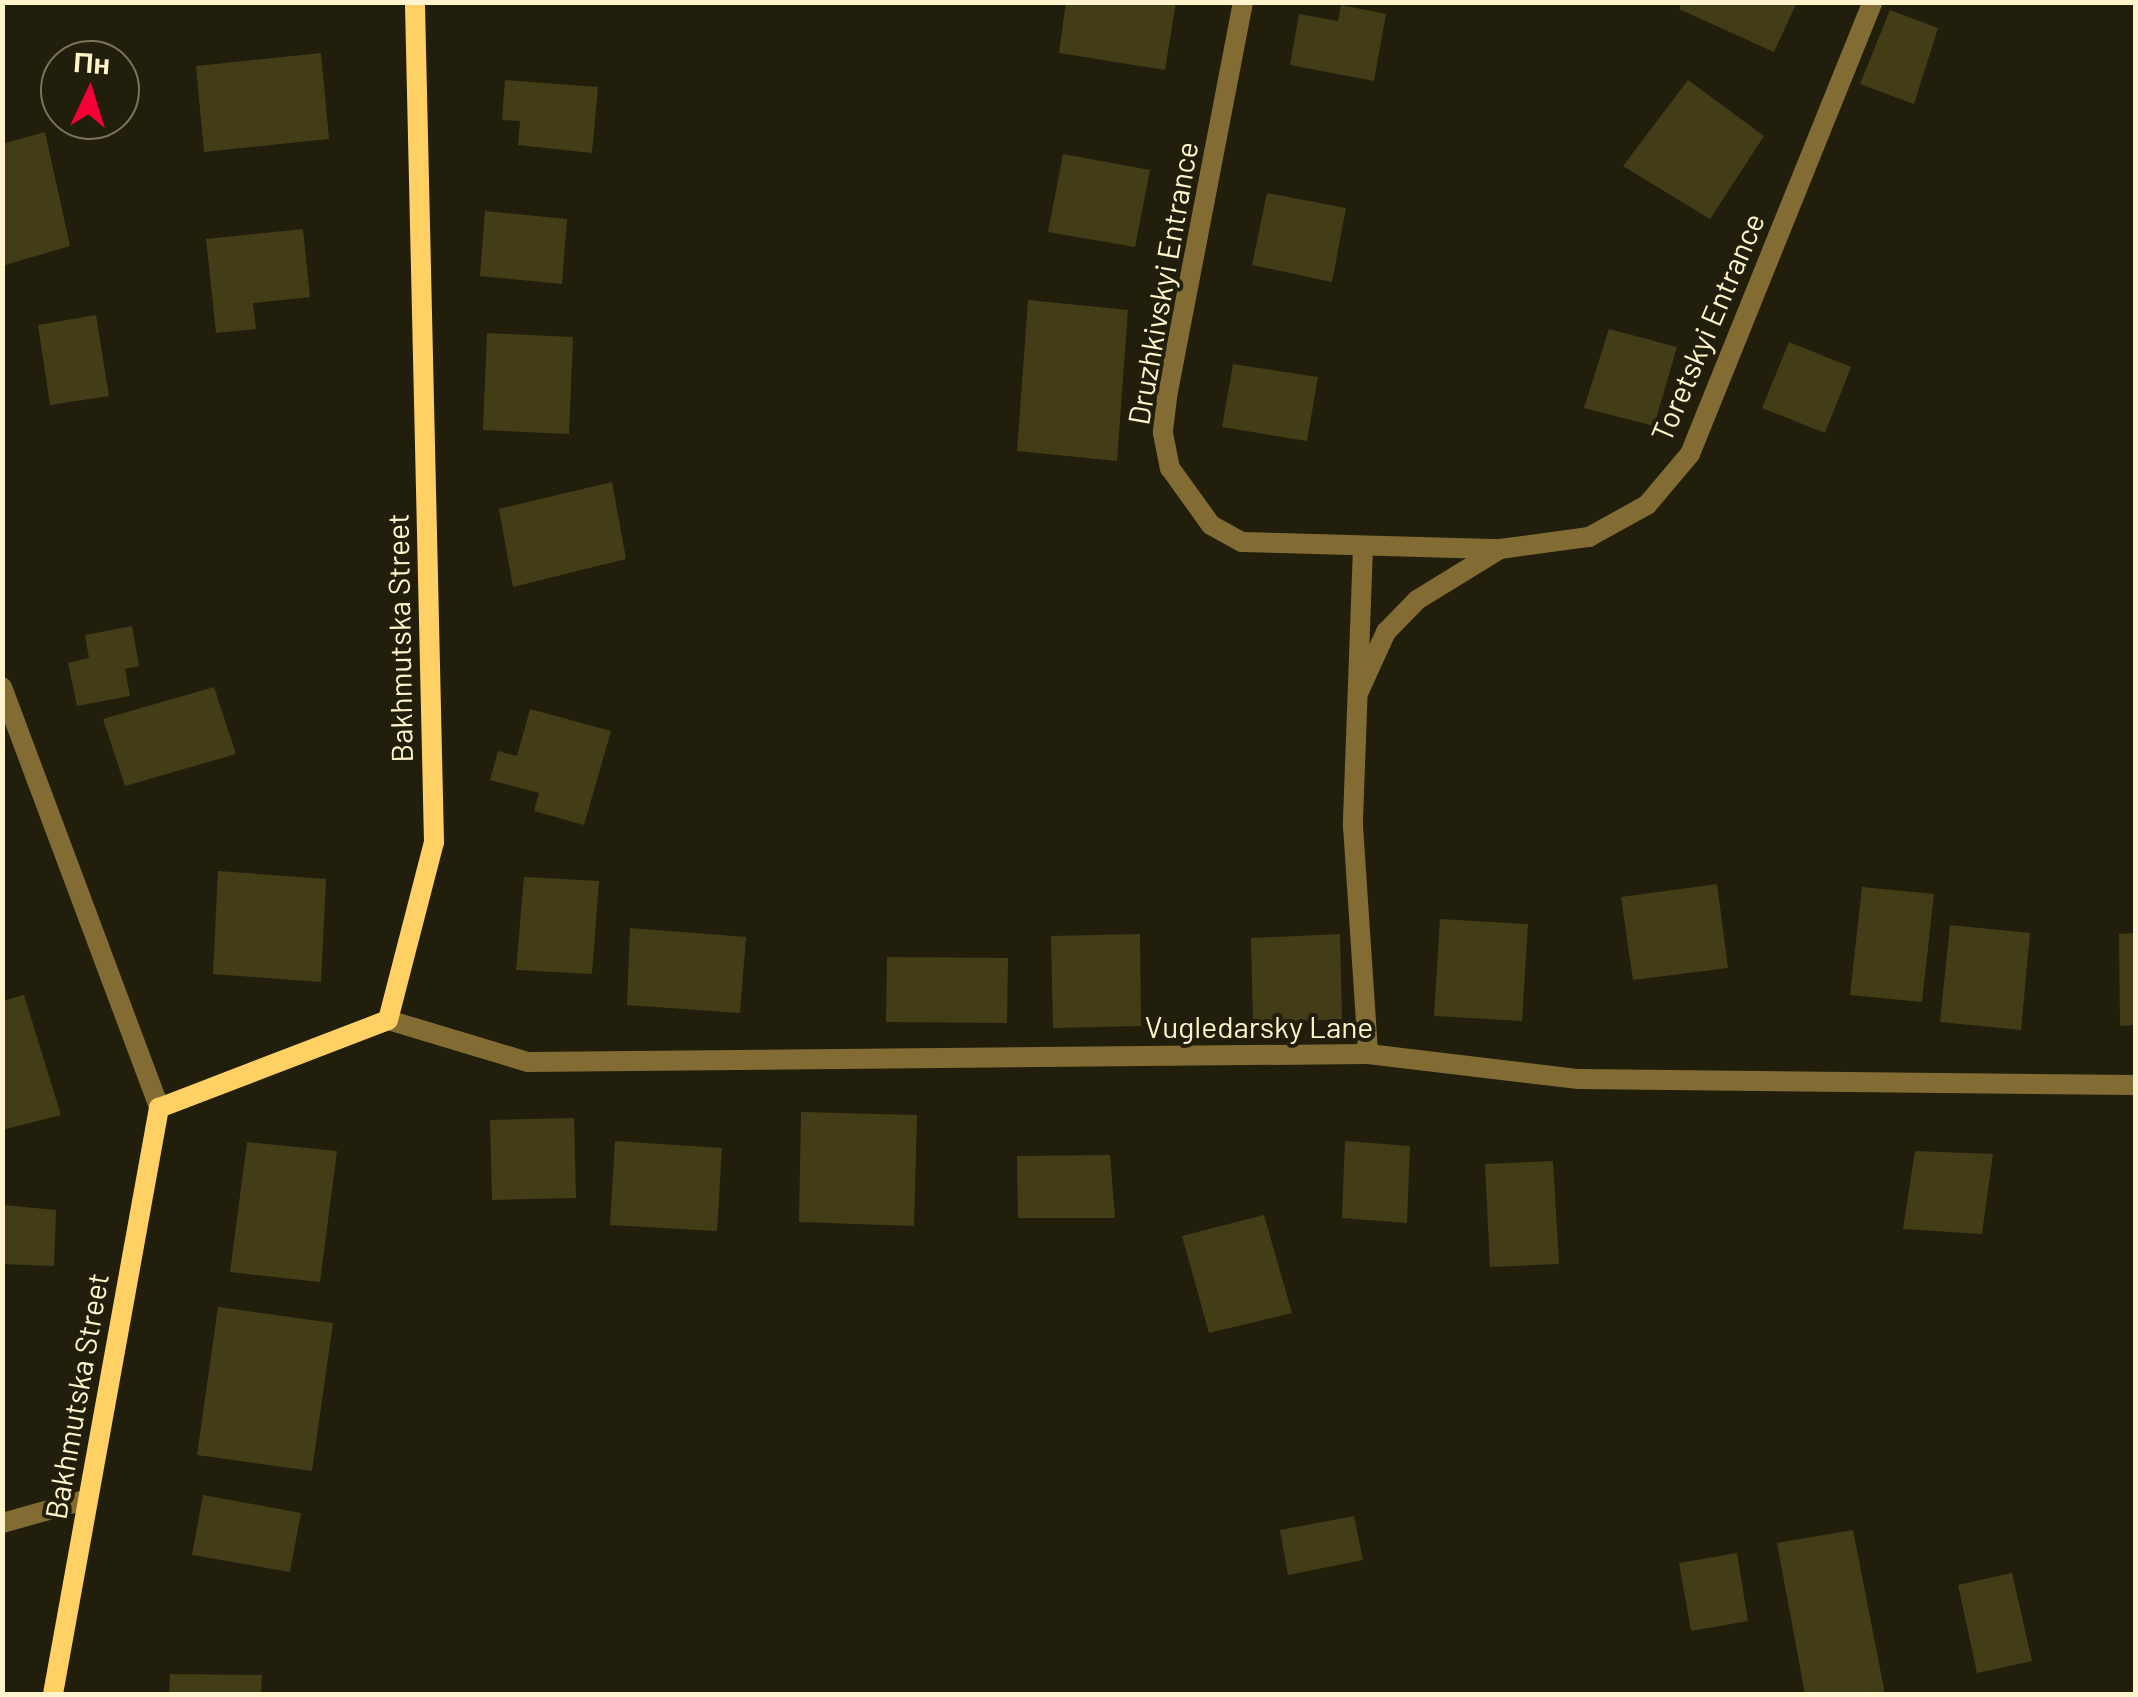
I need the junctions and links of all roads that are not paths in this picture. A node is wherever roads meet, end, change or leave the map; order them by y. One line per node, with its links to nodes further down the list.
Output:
1 (414, 2): 8 (street, Bakhmutska Street)
2 (1243, 2): 4 (street, Druzhkivskyi Entrance)
3 (1873, 2): 5 (street, Toretskyi Entrance)
4 (1364, 547): 5 (street, Toretskyi Entrance); 7 (street)
5 (1500, 548): 7 (street)
6 (2, 687): 11 (street)
7 (1358, 693): 9 (street)
8 (388, 1020): 9 (street, Vugledarsky Lane); 11 (street)
9 (1368, 1054): 10 (street, Vugledarsky Lane)
10 (2136, 1085)
11 (159, 1108): 12 (street, Bakhmutska Street)
12 (88, 1498): 13 (street); 14 (street, Bakhmutska Street)
13 (2, 1523)
14 (53, 1694)

